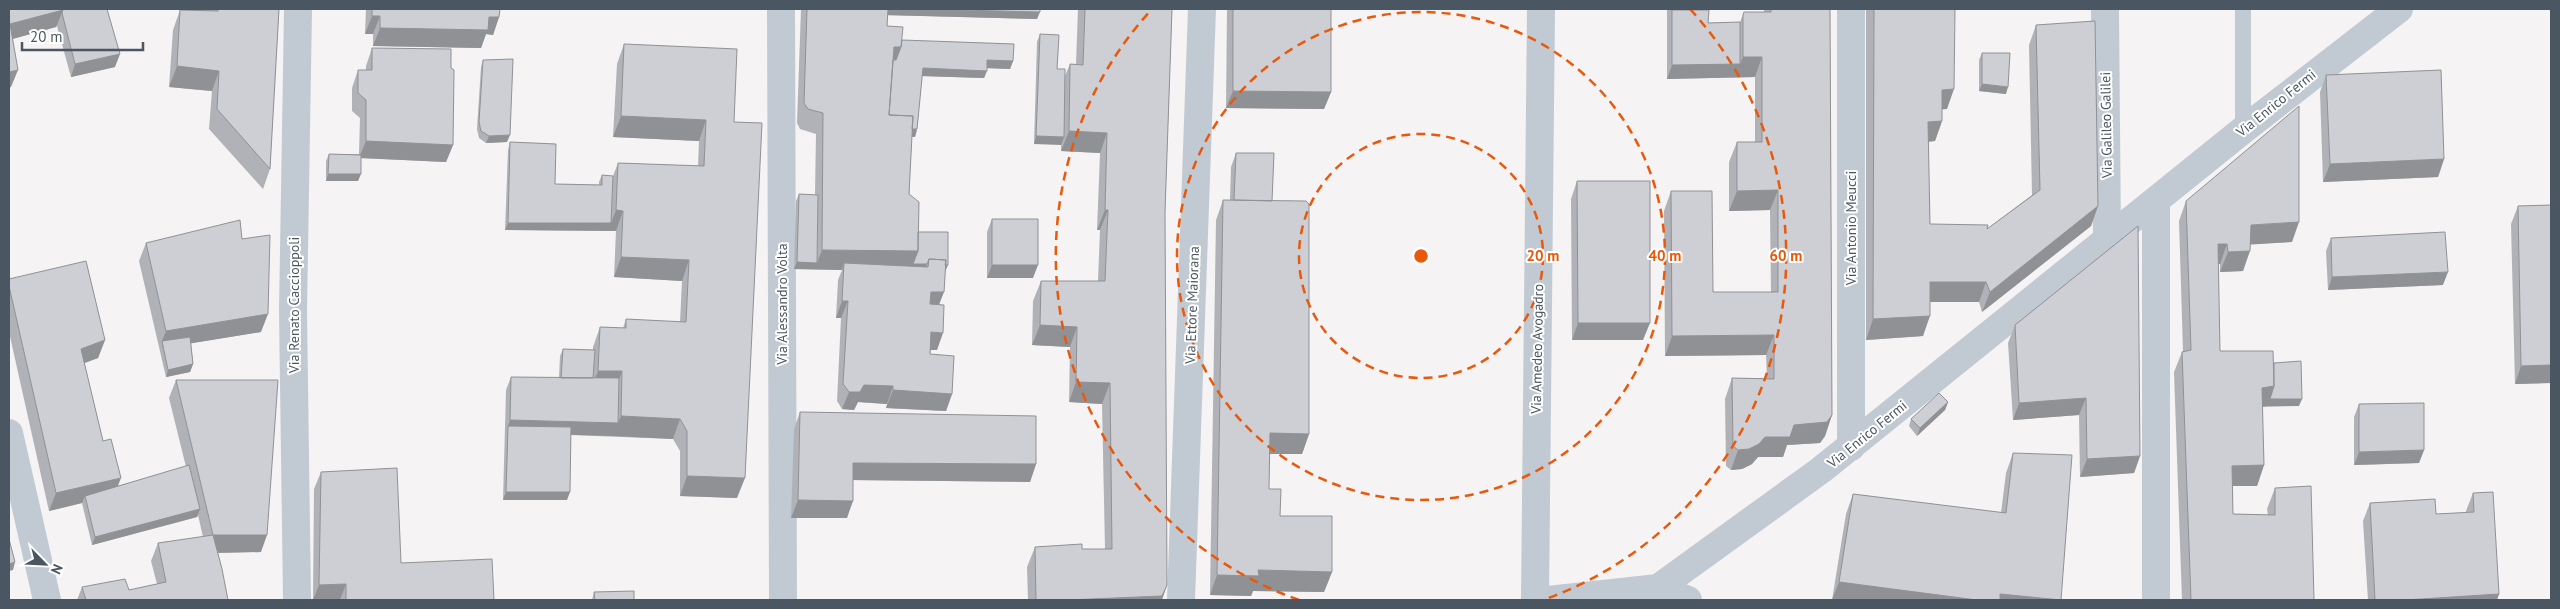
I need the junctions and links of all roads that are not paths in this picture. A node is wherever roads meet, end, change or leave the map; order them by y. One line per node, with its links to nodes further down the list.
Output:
1 (298, 9): 16 (street, Via Renato Caccioppoli)
2 (781, 9): 17 (street, Via Alessandro Volta)
3 (1202, 9): 18 (street, Via Ettore Maiorana)
4 (1541, 9): 19 (street, Via Amedeo Avogadro)
5 (1851, 9): 13 (street, Via Antonio Meucci)
6 (2105, 9): 11 (street, Via Galileo Galilei)
7 (2243, 9): 9 (lane)
8 (2399, 9): 9 (street, Via Enrico Fermi)
9 (2243, 130): 10 (street, Via Enrico Fermi)
10 (2156, 201): 11 (street, Via Enrico Fermi); 22 (street)
11 (2108, 241): 13 (street, Via Enrico Fermi)
12 (9, 433): 15 (street)
13 (1851, 447): 14 (street, Via Enrico Fermi)
14 (1658, 588): 20 (street, Via Enrico Fermi); 21 (street)
15 (48, 600)
16 (297, 600)
17 (783, 600)
18 (1181, 600)
19 (1534, 600)
20 (1548, 600)
21 (1688, 600)
22 (2156, 600)

